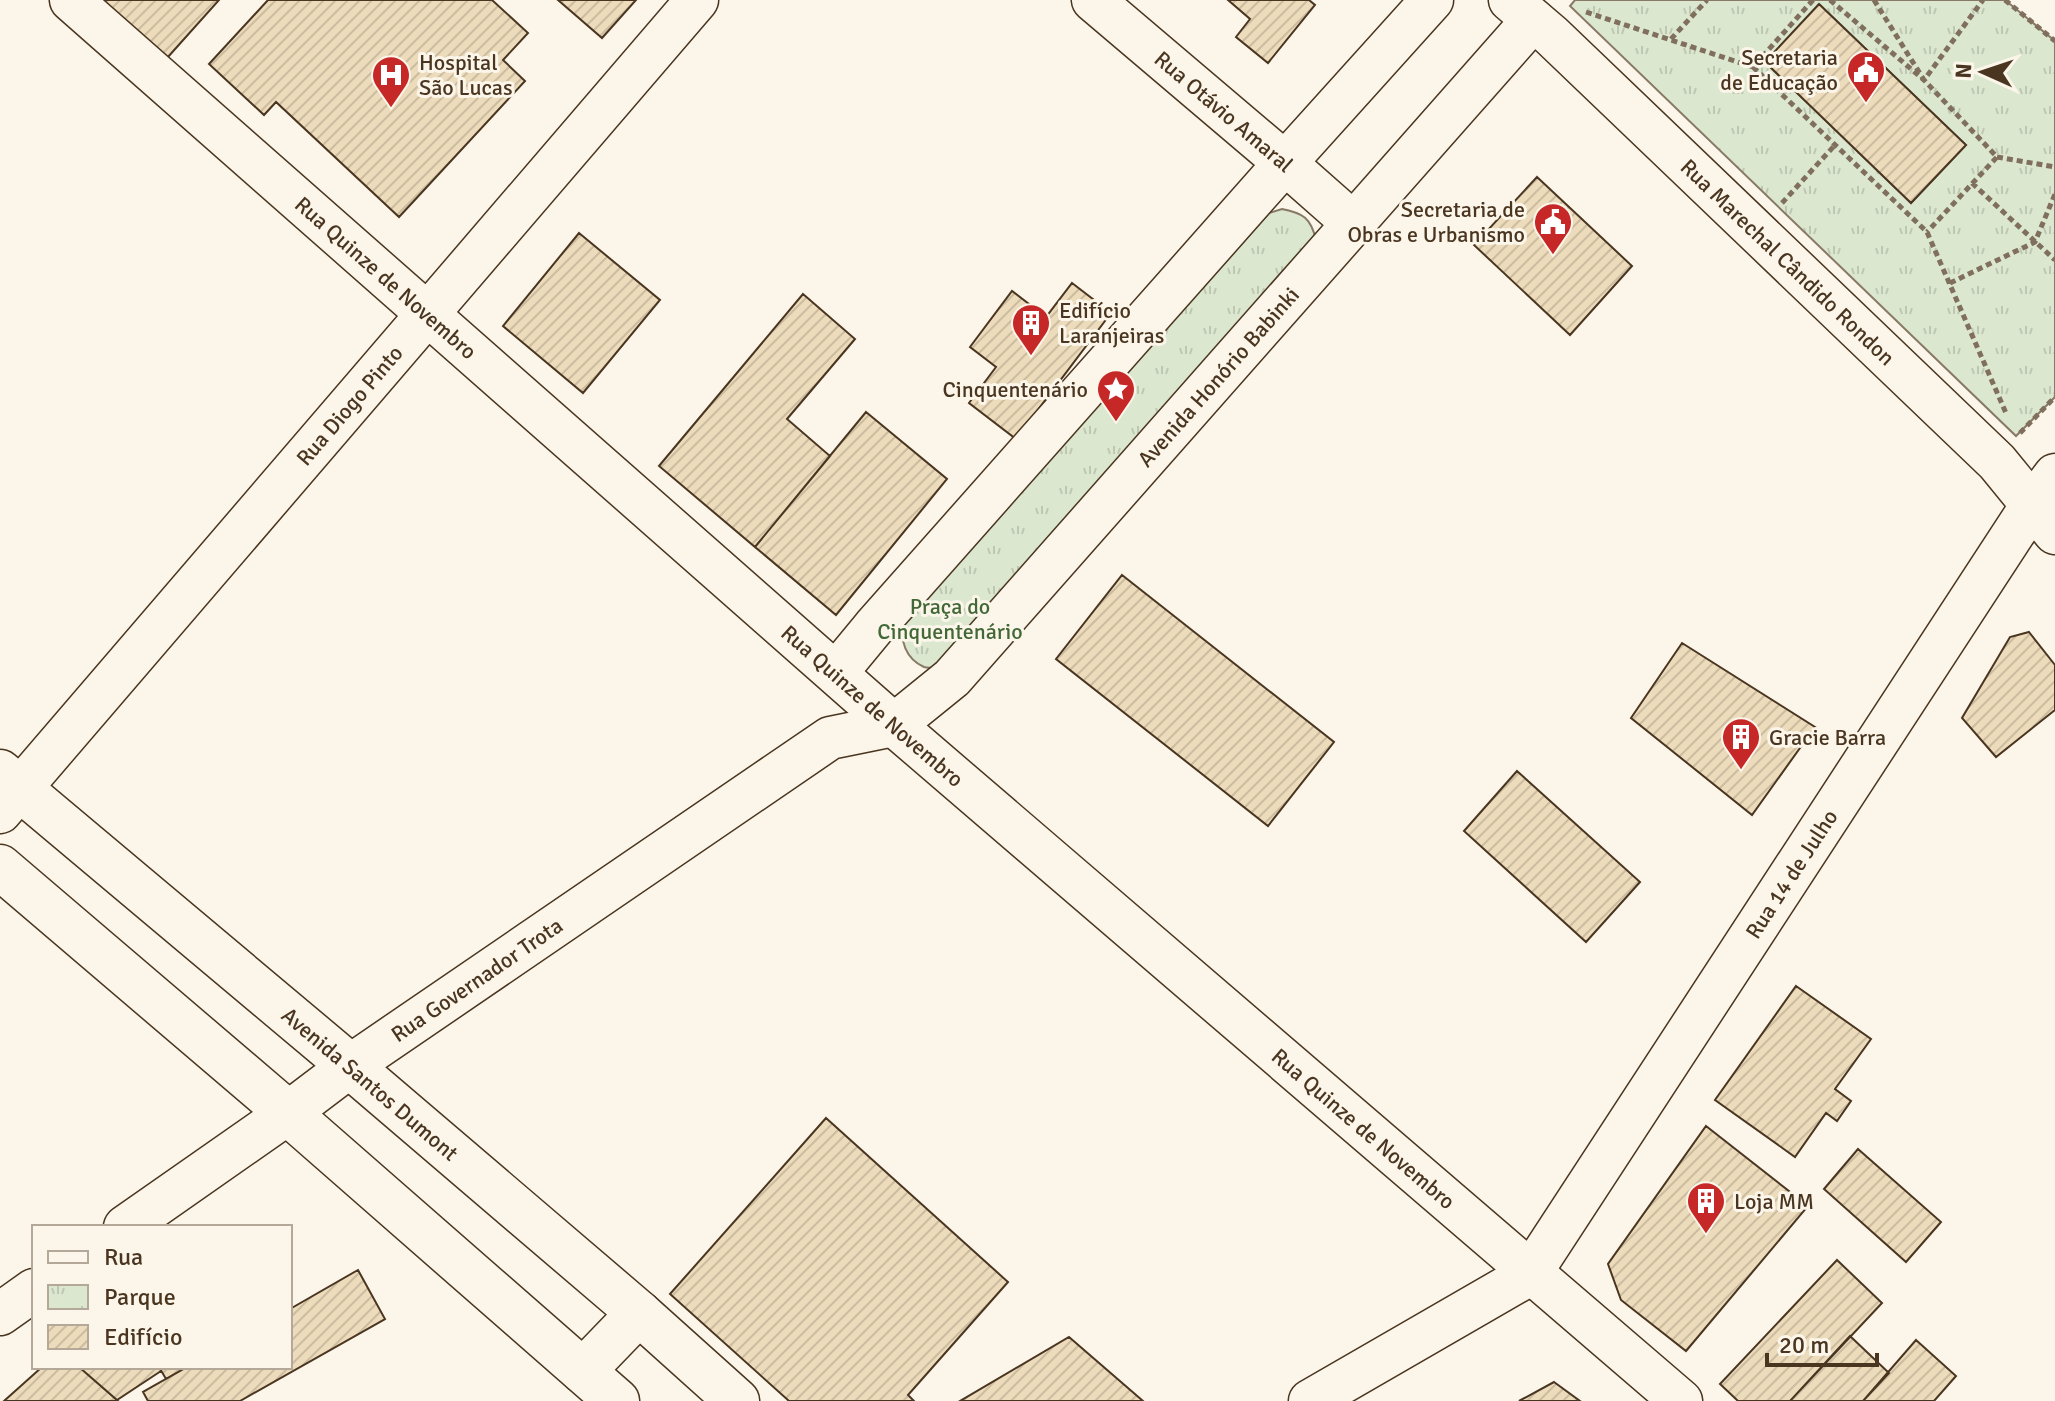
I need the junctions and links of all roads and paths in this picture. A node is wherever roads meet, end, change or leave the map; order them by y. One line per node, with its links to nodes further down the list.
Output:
1 (71, 0): 29 (street, Rua Quinze de Novembro)
2 (697, 0): 29 (street, Rua Diogo Pinto)
3 (1093, 0): 19 (street, Rua Otávio Amaral)
4 (1432, 0): 19 (street)
5 (1707, 0): 13 (path)
6 (1813, 0): 15 (path)
7 (1830, 0): 16 (path)
8 (1874, 0): 16 (path)
9 (1983, 0): 16 (path)
10 (2005, 0): 14 (path)
11 (1522, 10): 24 (street, Avenida Honório Babinki); 33 (street, Rua Marechal Cândido Rondon)
12 (1584, 11): 13 (path)
13 (1671, 39): 15 (path)
14 (2055, 41)
15 (1753, 67): 17 (path)
16 (1924, 80): 18 (path)
17 (1835, 145): 23 (path); 25 (path)
18 (1997, 157): 20 (path); 21 (path)
19 (1285, 163): 24 (street, Rua Otávio Amaral); 34 (street)
20 (2055, 167)
21 (1972, 183): 25 (path); 26 (path)
22 (2055, 194): 26 (path)
23 (1778, 207)
24 (1353, 223): 35 (street, Avenida Honório Babinki)
25 (1927, 232): 28 (path)
26 (2035, 242): 27 (path); 28 (path)
27 (2055, 260)
28 (1950, 283): 31 (path)
29 (427, 313): 34 (street, Rua Quinze de Novembro); 37 (street, Rua Diogo Pinto)
30 (2055, 397): 32 (path)
31 (2010, 422)
32 (2016, 436)
33 (2047, 504): 42 (street, Rua 14 de Julho)
34 (836, 673): 35 (street, Rua Quinze de Novembro); 36 (street)
35 (894, 725): 36 (street, Rua Governador Trota); 42 (street, Rua Quinze de Novembro)
36 (830, 738): 39 (street, Rua Governador Trota)
37 (7, 791): 39 (main road, Avenida Santos Dumont)
38 (0, 867): 40 (main road)
39 (350, 1066): 40 (street, Rua Governador Trota); 44 (main road, Avenida Santos Dumont)
40 (288, 1113): 41 (street, Rua Governador Trota); 46 (main road)
41 (128, 1225)
42 (1530, 1274): 49 (street); 50 (street, Rua Quinze de Novembro)
43 (32, 1291): 45 (street)
44 (639, 1313): 46 (main road); 48 (main road, Avenida Santos Dumont)
45 (0, 1314)
46 (583, 1371): 47 (main road)
47 (617, 1401)
48 (737, 1401)
49 (1310, 1401)
50 (1681, 1401)

